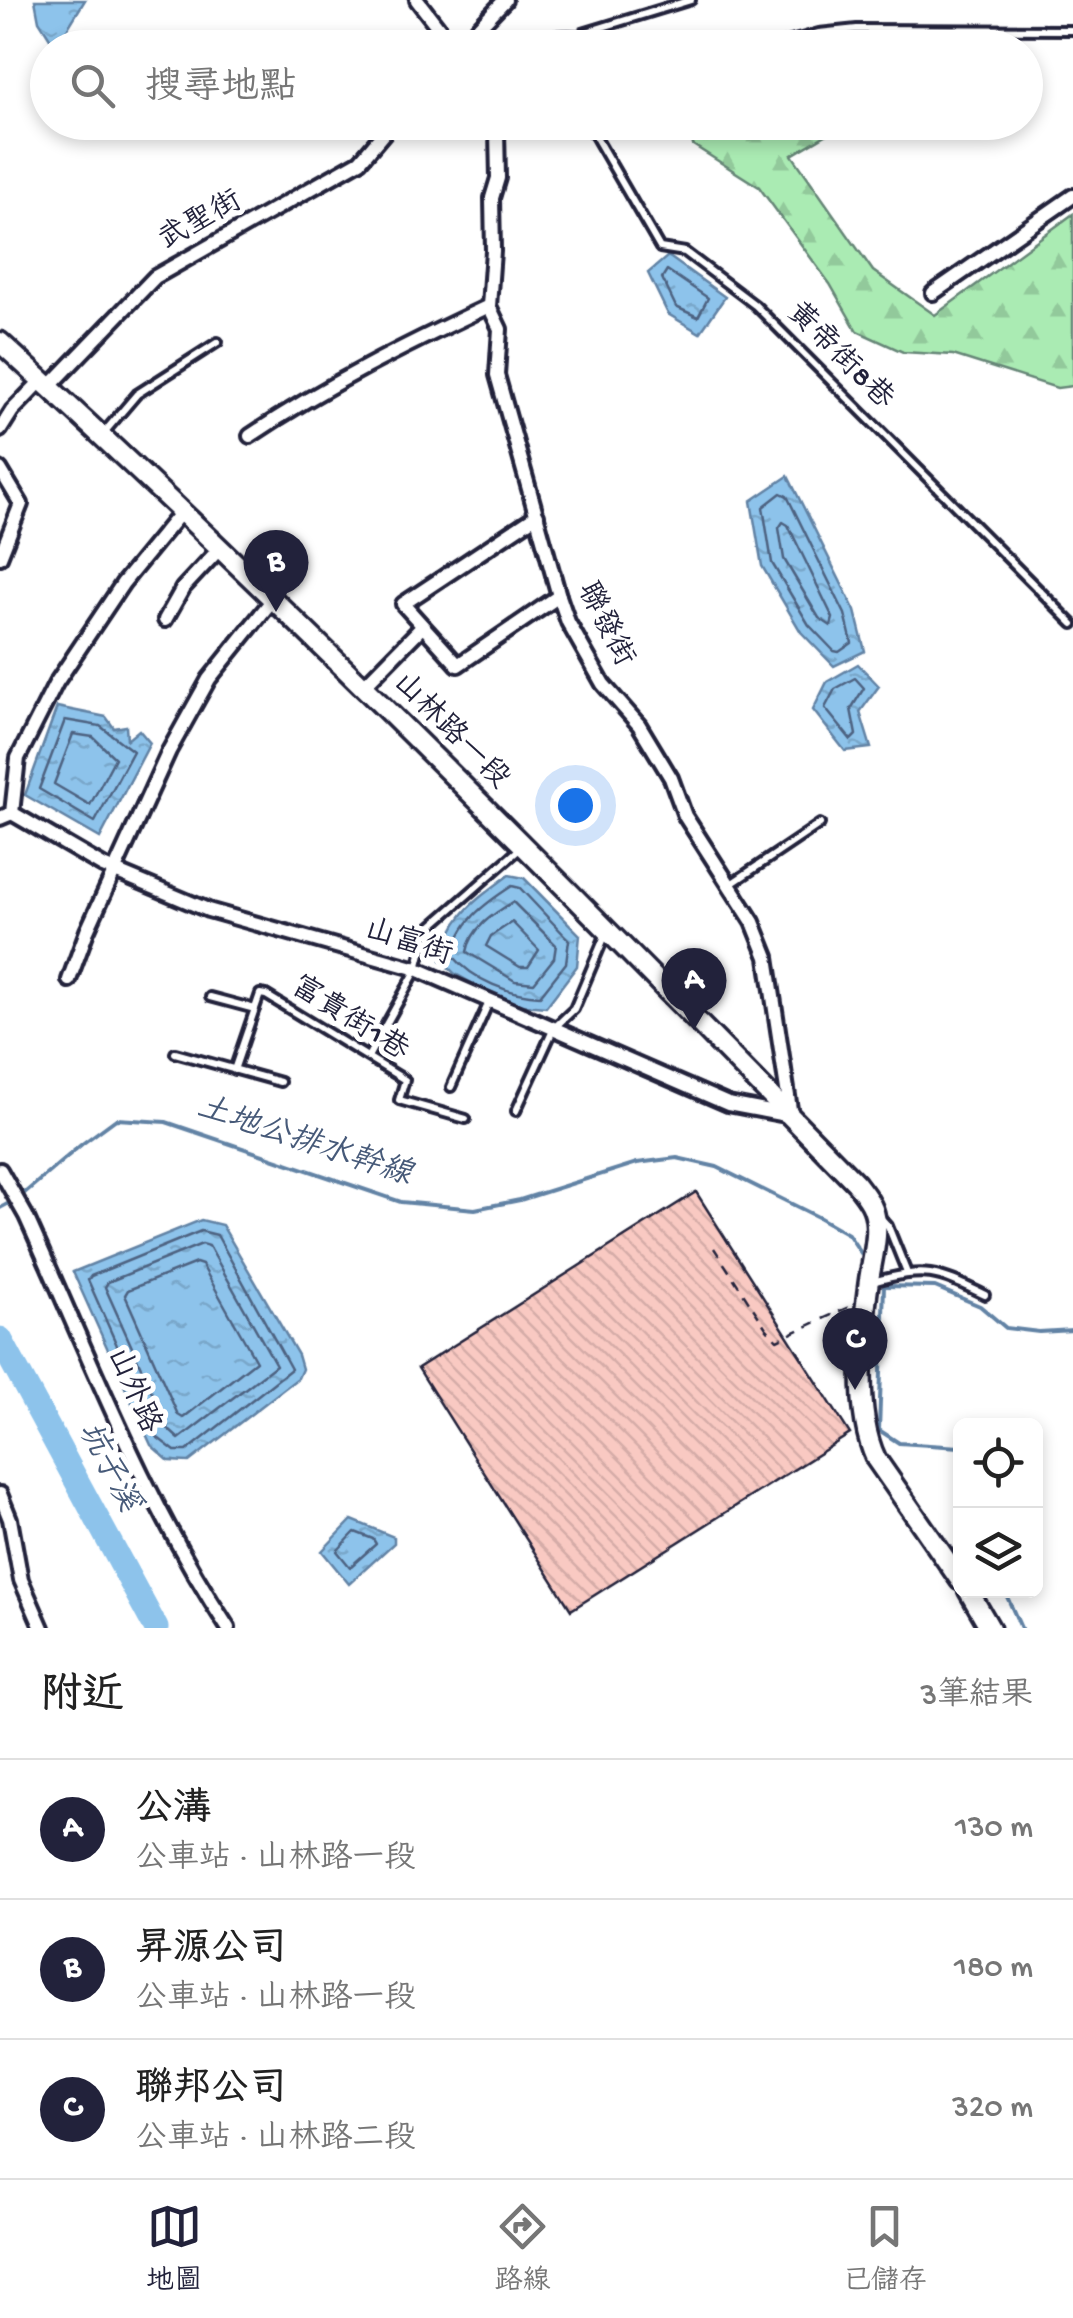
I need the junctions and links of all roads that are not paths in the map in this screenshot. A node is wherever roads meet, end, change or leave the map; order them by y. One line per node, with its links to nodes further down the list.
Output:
1 (417, 0): 4 (street)
2 (505, 0): 5 (street)
3 (692, 0): 6 (lane)
4 (442, 30)
5 (475, 30)
6 (595, 30)
7 (848, 30): 8 (lane)
8 (1073, 30)
9 (378, 140): 17 (street, 武聖街)
10 (497, 140): 14 (street, 聯發街)
11 (597, 140): 29 (lane, 黃帝街8巷)
12 (1073, 196): 13 (street)
13 (933, 293)
14 (489, 306): 20 (street); 23 (street, 聯發街)
15 (0, 342): 17 (main road, 山林路一段)
16 (218, 342): 19 (lane)
17 (45, 383): 18 (street, 武聖街); 19 (main road, 山林路一段)
18 (0, 430)
19 (101, 436): 22 (main road, 山林路一段)
20 (250, 436)
21 (0, 469): 25 (street)
22 (182, 511): 24 (main road, 山林路一段); 32 (street)
23 (537, 515): 26 (street, 聯發街); 30 (street)
24 (221, 547): 27 (main road, 山林路一段); 28 (street)
25 (0, 558)
26 (558, 596): 30 (street); 36 (street, 聯發街)
27 (274, 598): 31 (main road, 山林路一段); 35 (street)
28 (165, 620)
29 (1073, 624)
30 (422, 626): 31 (street)
31 (364, 686): 34 (main road, 山林路一段)
32 (6, 815): 35 (street, 山富街)
33 (820, 824): 36 (lane)
34 (524, 845): 37 (main road, 山林路一段); 38 (lane)
35 (114, 871): 38 (street, 山富街); 39 (street)
36 (730, 885): 50 (street, 聯發街)
37 (607, 930): 43 (lane); 50 (main road, 山林路一段)
38 (417, 969): 41 (street, 山富街); 45 (lane)
39 (69, 980)
40 (210, 996): 42 (lane)
41 (489, 1000): 43 (street, 山富街); 48 (lane)
42 (254, 1009): 45 (lane, 富貴街1巷); 46 (lane, 富貴街1巷)
43 (554, 1028): 49 (lane); 50 (street, 山富街)
44 (175, 1054): 46 (lane)
45 (369, 1055): 51 (lane, 富貴街1巷)
46 (234, 1070): 47 (lane)
47 (280, 1082)
48 (451, 1087)
49 (516, 1111)
50 (790, 1116): 53 (main road, 山林路一段)
51 (466, 1119)
52 (0, 1170): 61 (street, 山外路)
53 (875, 1218): 54 (lane); 55 (main road)
54 (907, 1273): 55 (lane); 56 (lane)
55 (868, 1285): 58 (main road)
56 (985, 1295)
57 (0, 1494): 60 (street)
58 (953, 1570)
59 (973, 1598): 62 (main road)
60 (42, 1628)
61 (228, 1628)
62 (990, 1628)

